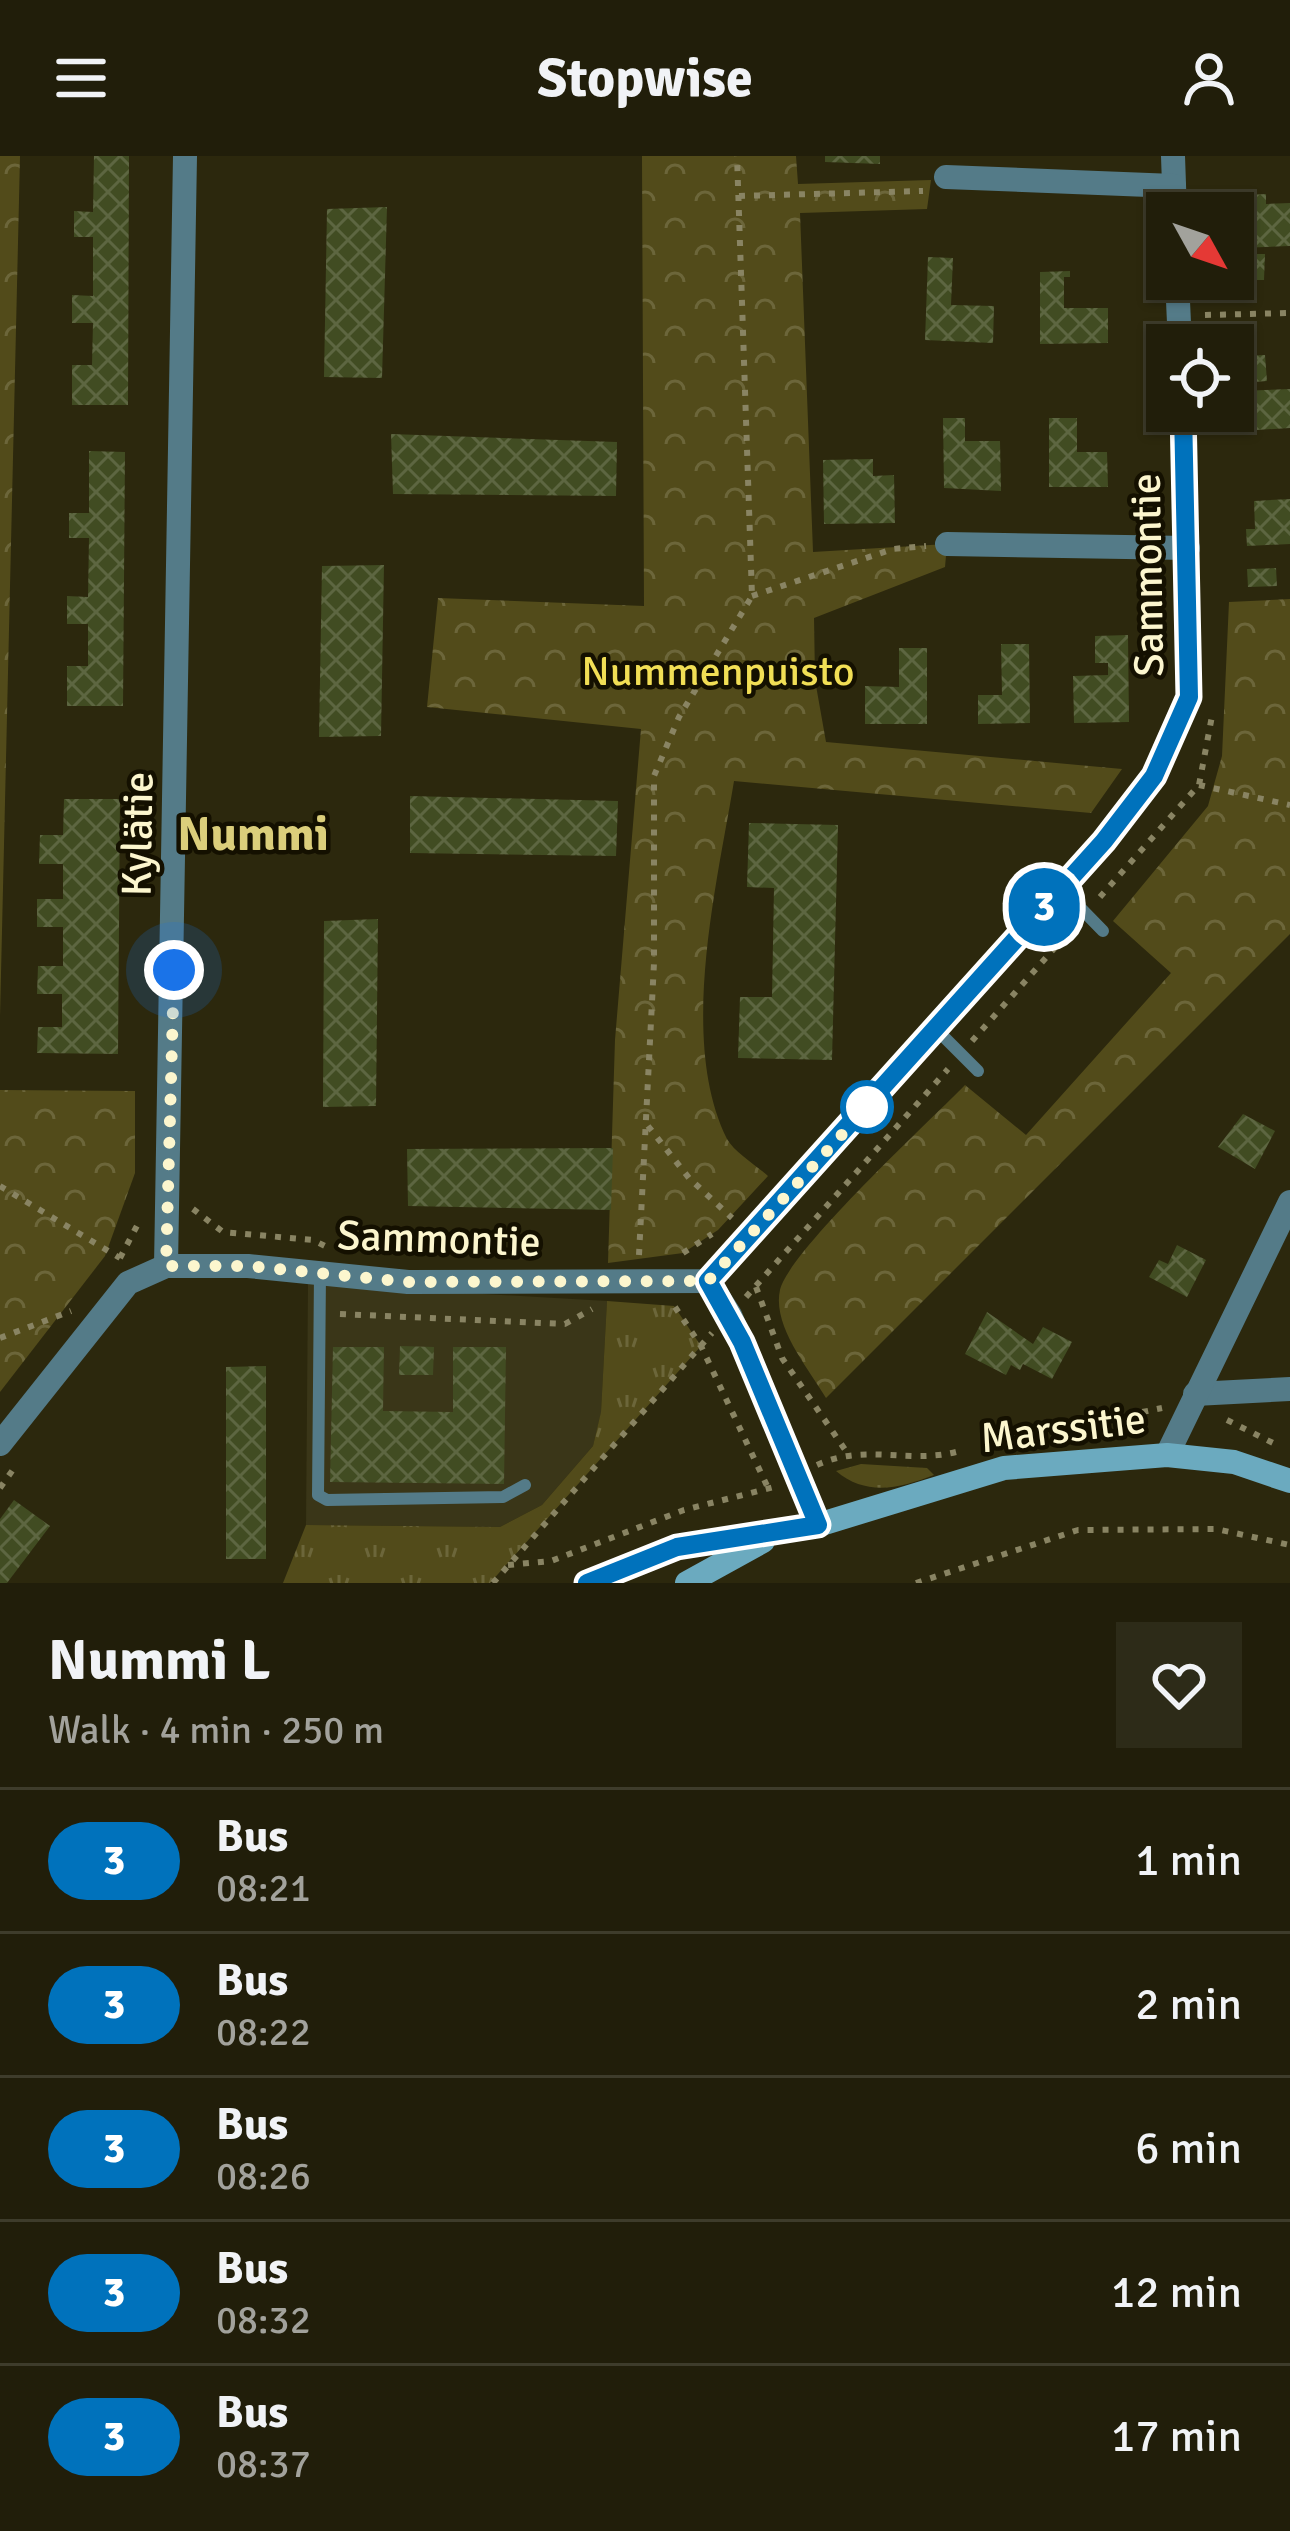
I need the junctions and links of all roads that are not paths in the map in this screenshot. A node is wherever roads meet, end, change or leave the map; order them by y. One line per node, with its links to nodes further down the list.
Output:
1 (185, 156): 15 (street, Kylätie)
2 (1173, 156): 4 (street)
3 (946, 177): 4 (street)
4 (1174, 186): 5 (street)
5 (1174, 192)
6 (1184, 432): 8 (street, Sammontie)
7 (947, 544): 8 (street)
8 (1188, 548): 9 (street, Sammontie)
9 (1061, 888): 10 (lane); 11 (street, Sammontie)
10 (1103, 931)
11 (936, 1030): 12 (lane); 16 (street, Sammontie)
12 (978, 1071)
13 (1290, 1202): 18 (street)
14 (325, 1261): 15 (street, Sammontie); 16 (street, Sammontie); 22 (lane)
15 (166, 1266): 19 (street)
16 (708, 1281): 23 (street)
17 (1290, 1389): 18 (street)
18 (1196, 1394): 20 (street)
19 (12, 1449)
20 (1167, 1455): 21 (main road, Marssitie); 23 (main road, Marssitie)
21 (1290, 1481)
22 (525, 1485)
23 (818, 1525): 24 (main road, Marssitie)
24 (777, 1533): 25 (main road, Marssitie); 26 (main road, Marssitie)
25 (587, 1583)
26 (687, 1583)

